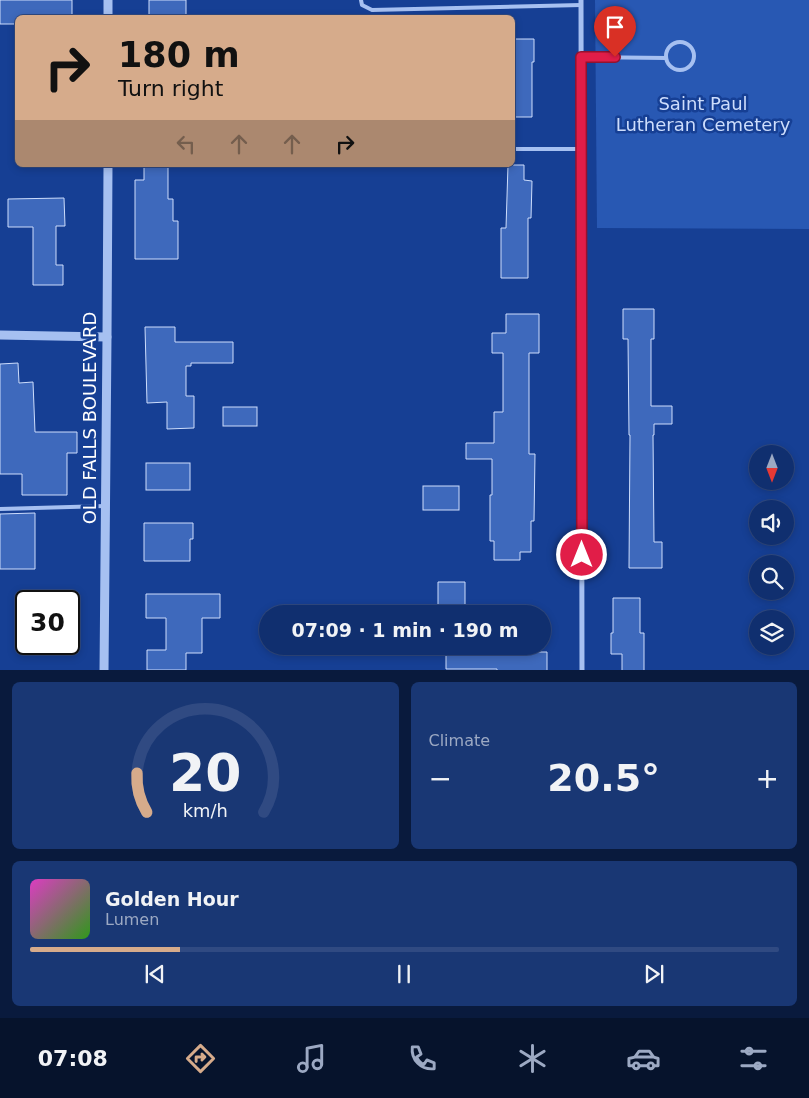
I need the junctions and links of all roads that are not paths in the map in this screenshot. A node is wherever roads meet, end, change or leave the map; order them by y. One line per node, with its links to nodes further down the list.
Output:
1 (108, 0): 4 (street)
2 (360, 0): 3 (lane)
3 (581, 3): 5 (street)
4 (108, 15)
5 (581, 57): 6 (lane); 8 (street)
6 (666, 58): 6 (lane)
7 (515, 149): 8 (lane)
8 (581, 149): 15 (street)
9 (108, 167): 11 (street, OLD FALLS BOULEVARD)
10 (0, 335): 11 (street)
11 (107, 337): 12 (street, OLD FALLS BOULEVARD)
12 (106, 506): 13 (lane); 14 (street, OLD FALLS BOULEVARD)
13 (0, 510)
14 (104, 670)
15 (582, 670)

